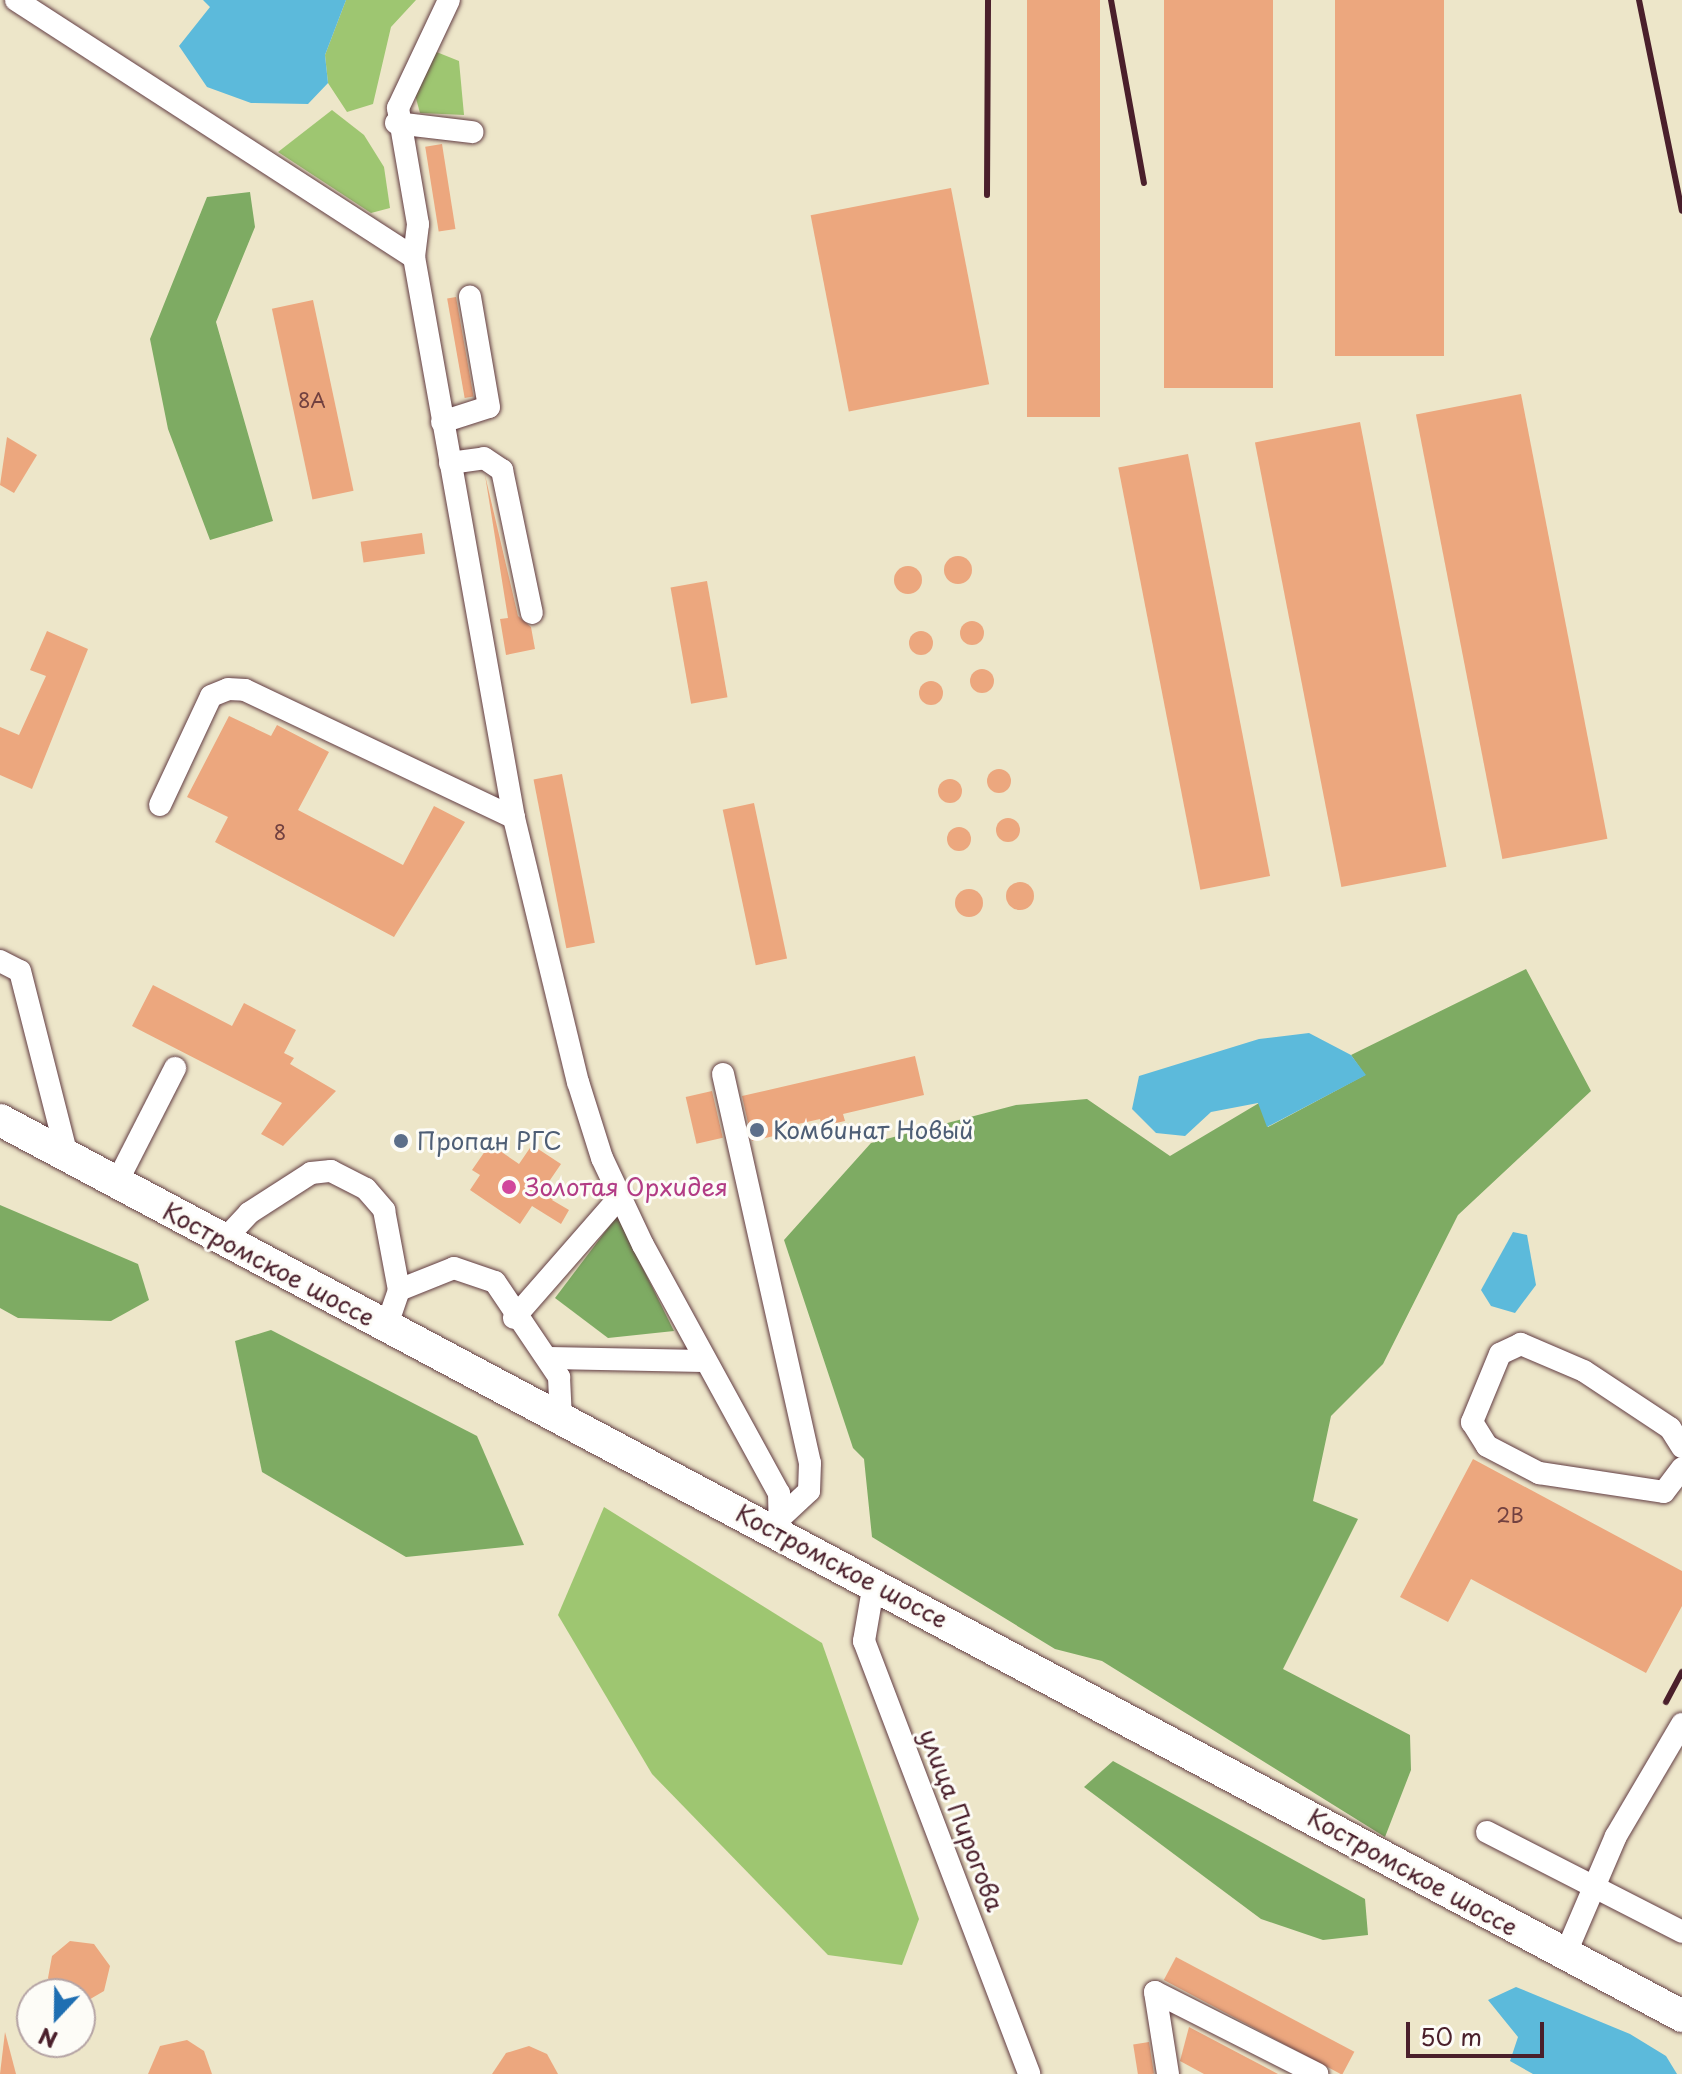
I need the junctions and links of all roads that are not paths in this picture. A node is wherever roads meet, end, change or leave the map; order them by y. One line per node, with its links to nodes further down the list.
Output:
1 (16, 0): 5 (street)
2 (449, 0): 3 (street)
3 (396, 123): 4 (street); 5 (street)
4 (472, 132)
5 (414, 257): 7 (street)
6 (470, 297): 7 (street)
7 (442, 422): 8 (street)
8 (450, 463): 9 (street); 11 (street)
9 (532, 613)
10 (160, 805): 11 (street)
11 (514, 818): 18 (street)
12 (0, 961): 16 (street)
13 (175, 1068): 17 (street)
14 (723, 1074): 28 (street)
15 (0, 1120): 16 (highway, Костромское шоссе)
16 (67, 1155): 17 (highway, Костромское шоссе)
17 (117, 1182): 19 (highway, Костромское шоссе)
18 (620, 1197): 21 (street); 24 (street)
19 (224, 1240): 20 (street); 22 (highway, Костромское шоссе)
20 (399, 1290): 21 (street); 22 (street)
21 (514, 1318): 23 (street)
22 (386, 1327): 25 (highway, Костромское шоссе)
23 (548, 1358): 24 (street); 25 (street)
24 (705, 1361): 28 (street)
25 (561, 1420): 28 (highway, Костромское шоссе)
26 (1682, 1447): 27 (street)
27 (1682, 1471)
28 (781, 1525): 29 (highway, Костромское шоссе)
29 (874, 1583): 34 (highway, Костромское шоссе); 36 (street, улица Пирогова)
30 (1682, 1724): 32 (street)
31 (1487, 1832): 32 (street)
32 (1592, 1885): 33 (street); 34 (street)
33 (1682, 1932)
34 (1565, 1955): 35 (highway, Костромское шоссе)
35 (1682, 2016)
36 (1029, 2074)
37 (1168, 2074): 38 (street)
38 (1317, 2074)

